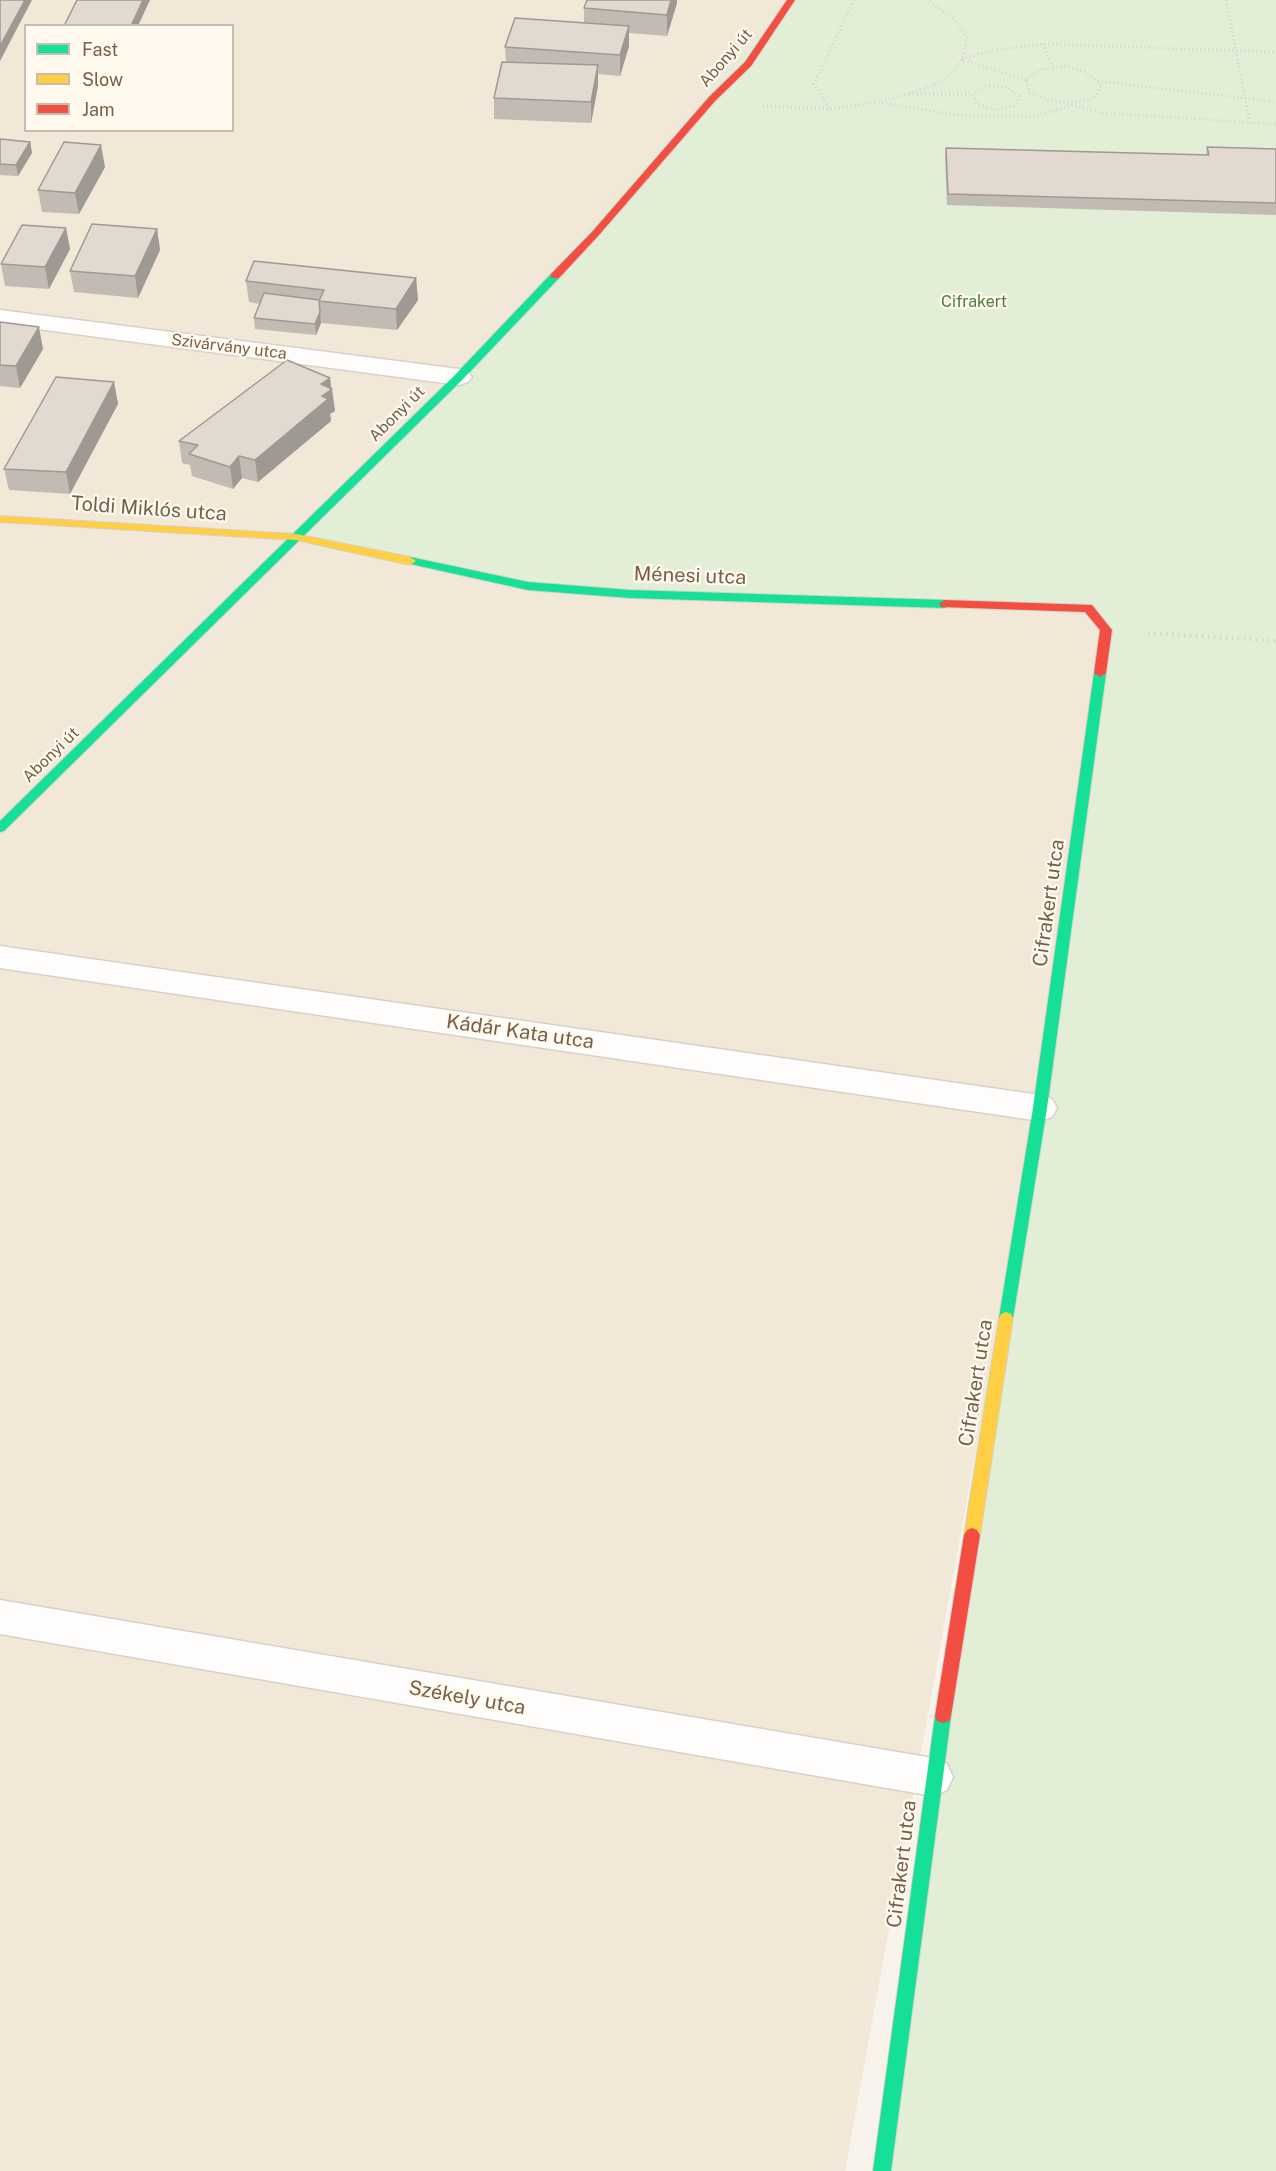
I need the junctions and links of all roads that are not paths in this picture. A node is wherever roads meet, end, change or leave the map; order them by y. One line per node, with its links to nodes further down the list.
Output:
1 (791, 0): 3 (street, Abonyi út)
2 (0, 317): 3 (street, Szivárvány utca)
3 (459, 377): 5 (street, Abonyi út)
4 (0, 519): 5 (street, Toldi Miklós utca)
5 (296, 537): 6 (street, Ménesi utca); 7 (street, Abonyi út)
6 (1107, 630): 9 (street, Cifrakert utca)
7 (0, 828)
8 (0, 957): 9 (street, Kádár Kata utca)
9 (1040, 1108): 11 (street, Cifrakert utca)
10 (0, 1617): 11 (street, Székely utca)
11 (933, 1777): 12 (street, Cifrakert utca)
12 (882, 2171)

